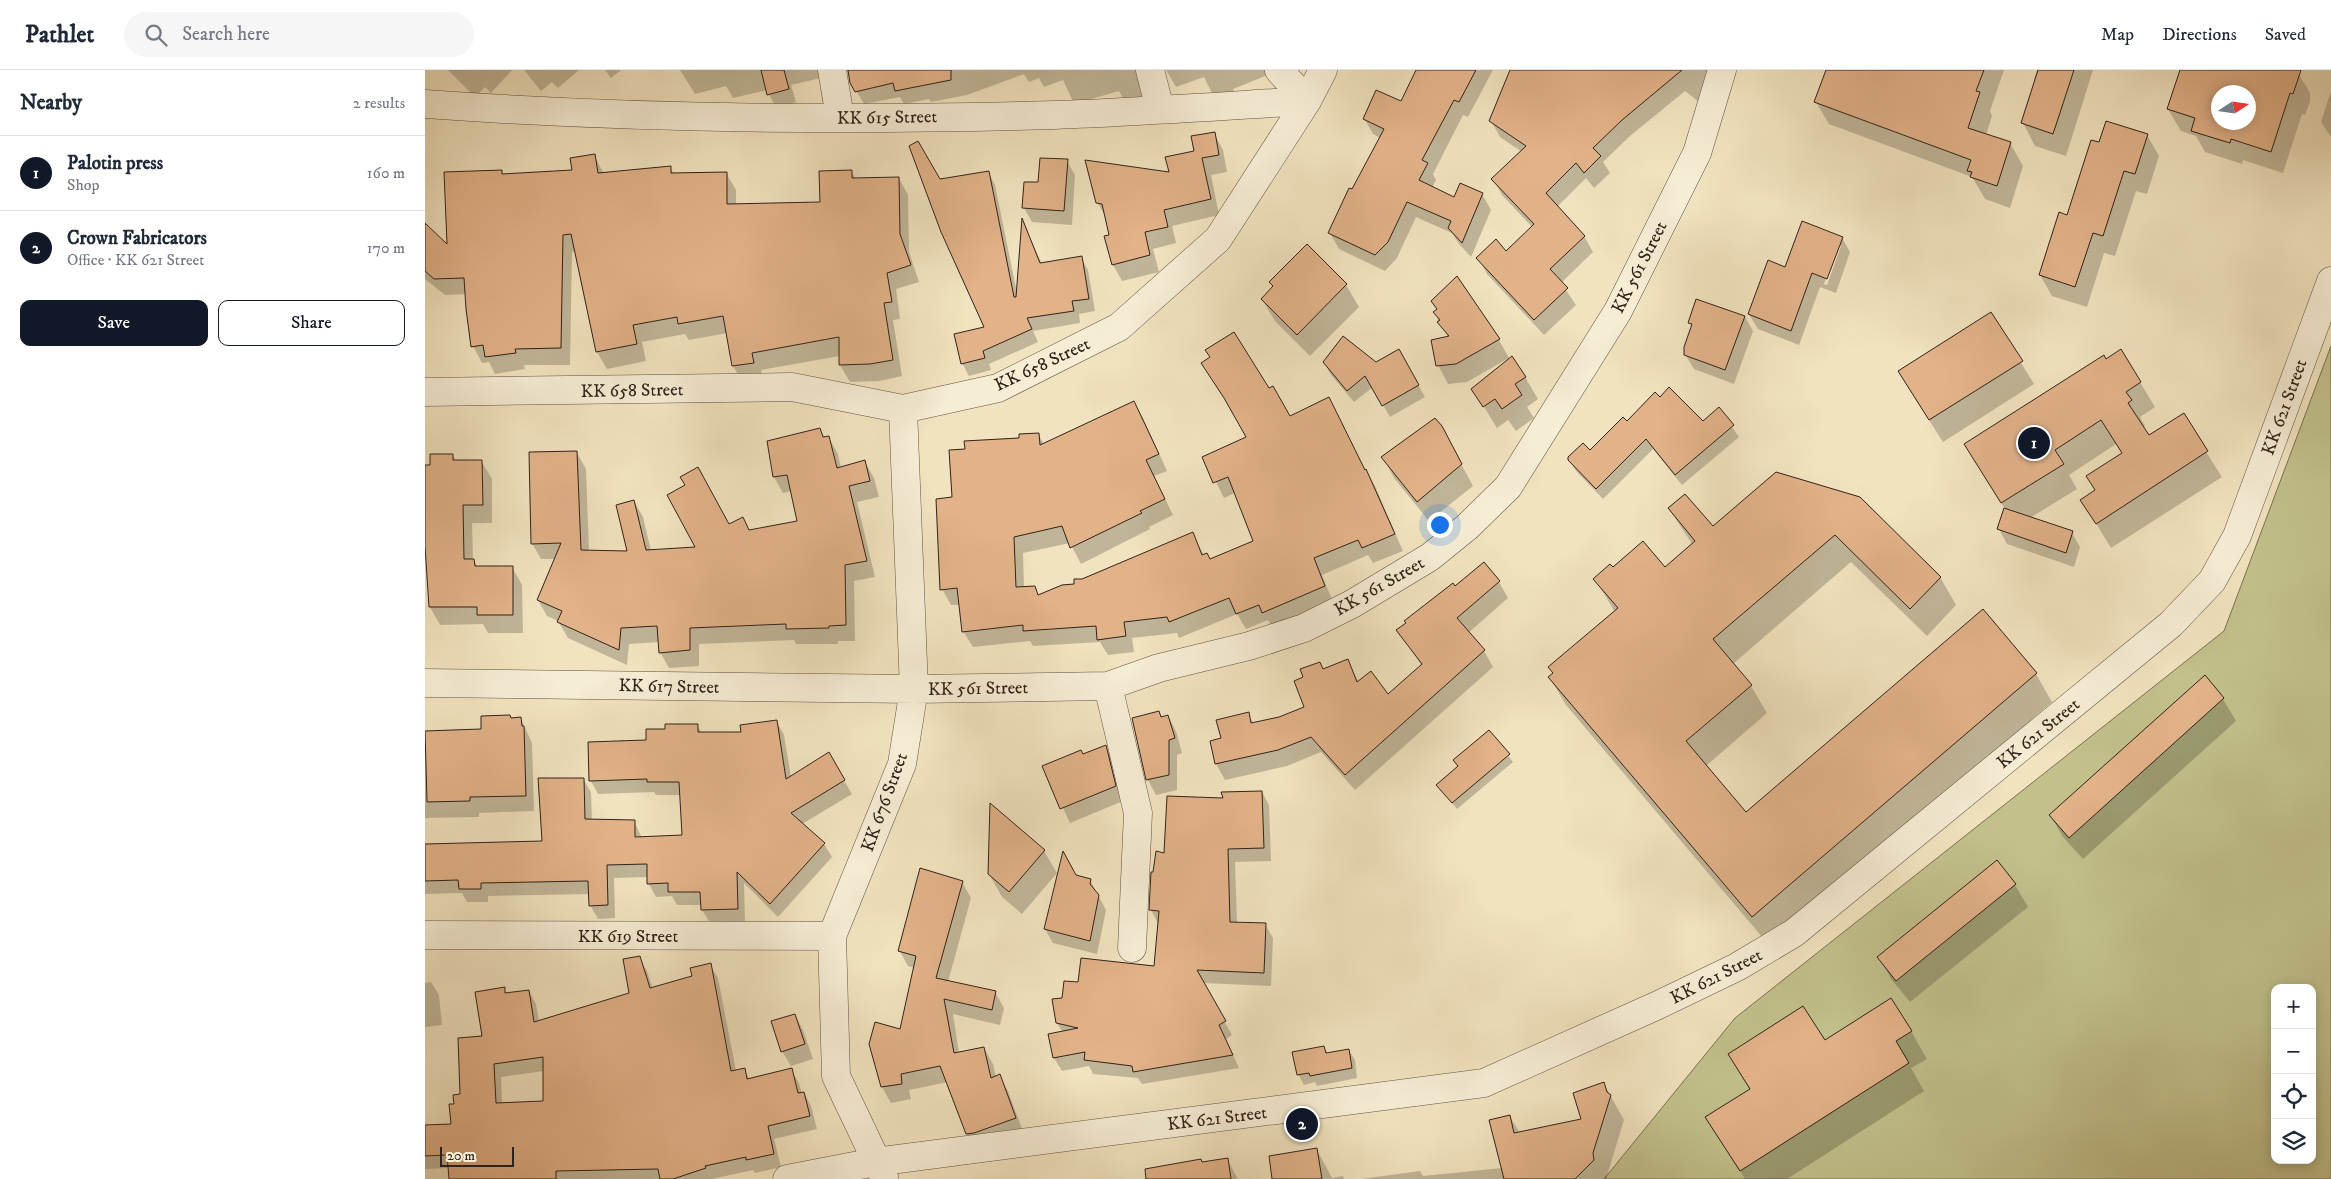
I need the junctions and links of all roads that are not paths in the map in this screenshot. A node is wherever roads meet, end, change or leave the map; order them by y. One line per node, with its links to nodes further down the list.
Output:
1 (832, 70): 9 (street)
2 (1150, 70): 8 (street)
3 (1279, 70): 6 (street)
4 (1323, 70): 6 (street, KK 658 Street)
5 (1722, 70): 14 (street, KK 561 Street)
6 (1307, 101): 8 (street, KK 615 Street); 12 (street, KK 658 Street)
7 (425, 104): 9 (street, KK 615 Street)
8 (1160, 109): 9 (street, KK 615 Street)
9 (840, 118)
10 (2331, 281): 19 (street, KK 621 Street)
11 (425, 392): 12 (street, KK 658 Street)
12 (903, 409): 15 (street, KK 676 Street)
13 (425, 682): 15 (street, KK 617 Street)
14 (1108, 686): 15 (street, KK 561 Street); 18 (street)
15 (914, 689): 17 (street, KK 676 Street)
16 (425, 935): 17 (street, KK 619 Street)
17 (832, 936): 19 (street, KK 676 Street)
18 (1132, 948)
19 (880, 1170): 20 (street, KK 621 Street)
20 (819, 1176): 21 (street, KK 621 Street)
21 (787, 1179)

